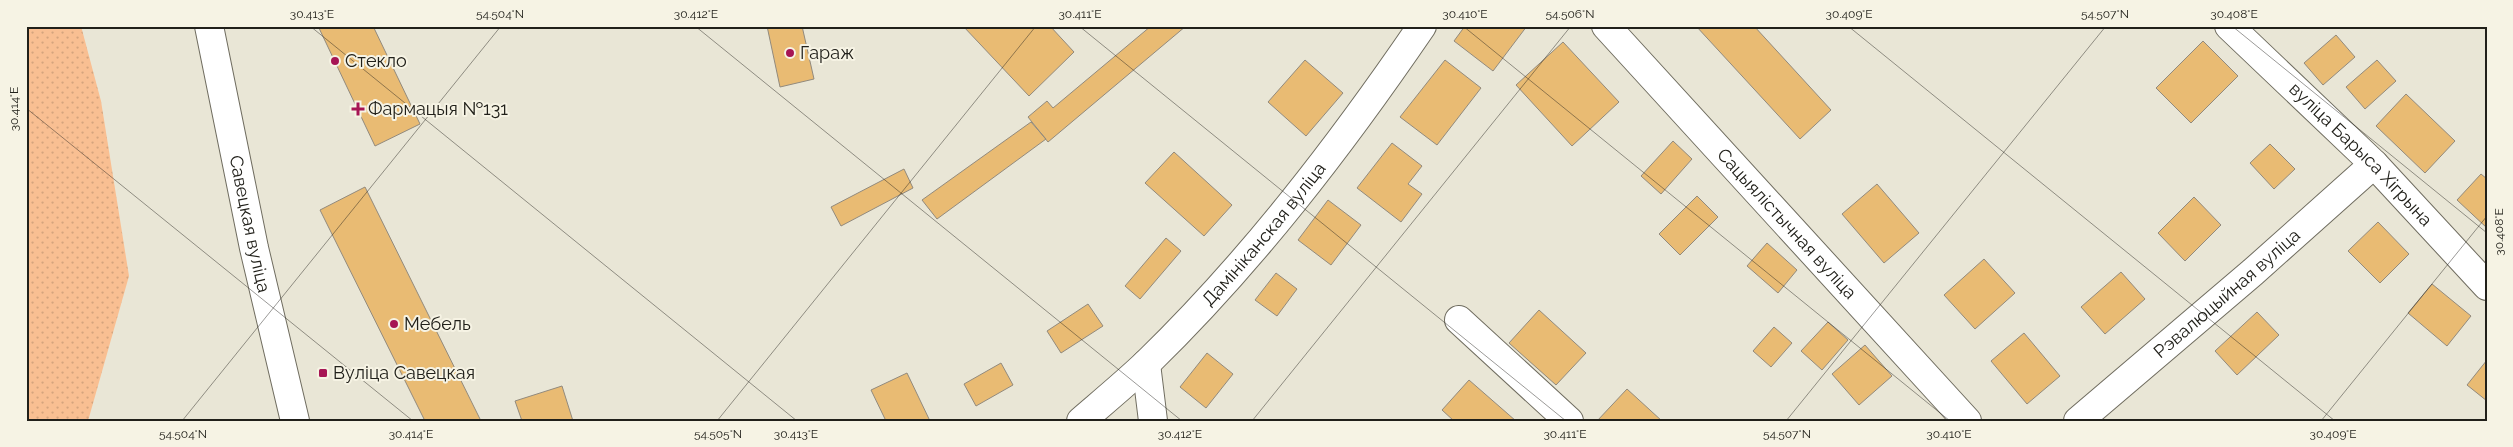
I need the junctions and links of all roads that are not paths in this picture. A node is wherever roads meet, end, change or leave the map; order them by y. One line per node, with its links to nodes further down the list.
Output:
1 (209, 26): 9 (street, Савецкая вуліца)
2 (1422, 26): 8 (street, Дамініканская вуліца)
3 (1606, 26): 13 (street, Сацыялістычная вуліца)
4 (2229, 26): 5 (street, вуліца Барыса Хігрына)
5 (2374, 164): 6 (street, вуліца Барыса Хігрына); 14 (street, Рэвалюцыйная вуліца)
6 (2487, 286)
7 (1459, 320): 12 (street)
8 (1146, 364): 10 (street, Дамініканская вуліца); 11 (street)
9 (295, 421)
10 (1081, 421)
11 (1153, 421)
12 (1569, 421)
13 (1967, 421)
14 (2078, 421)

